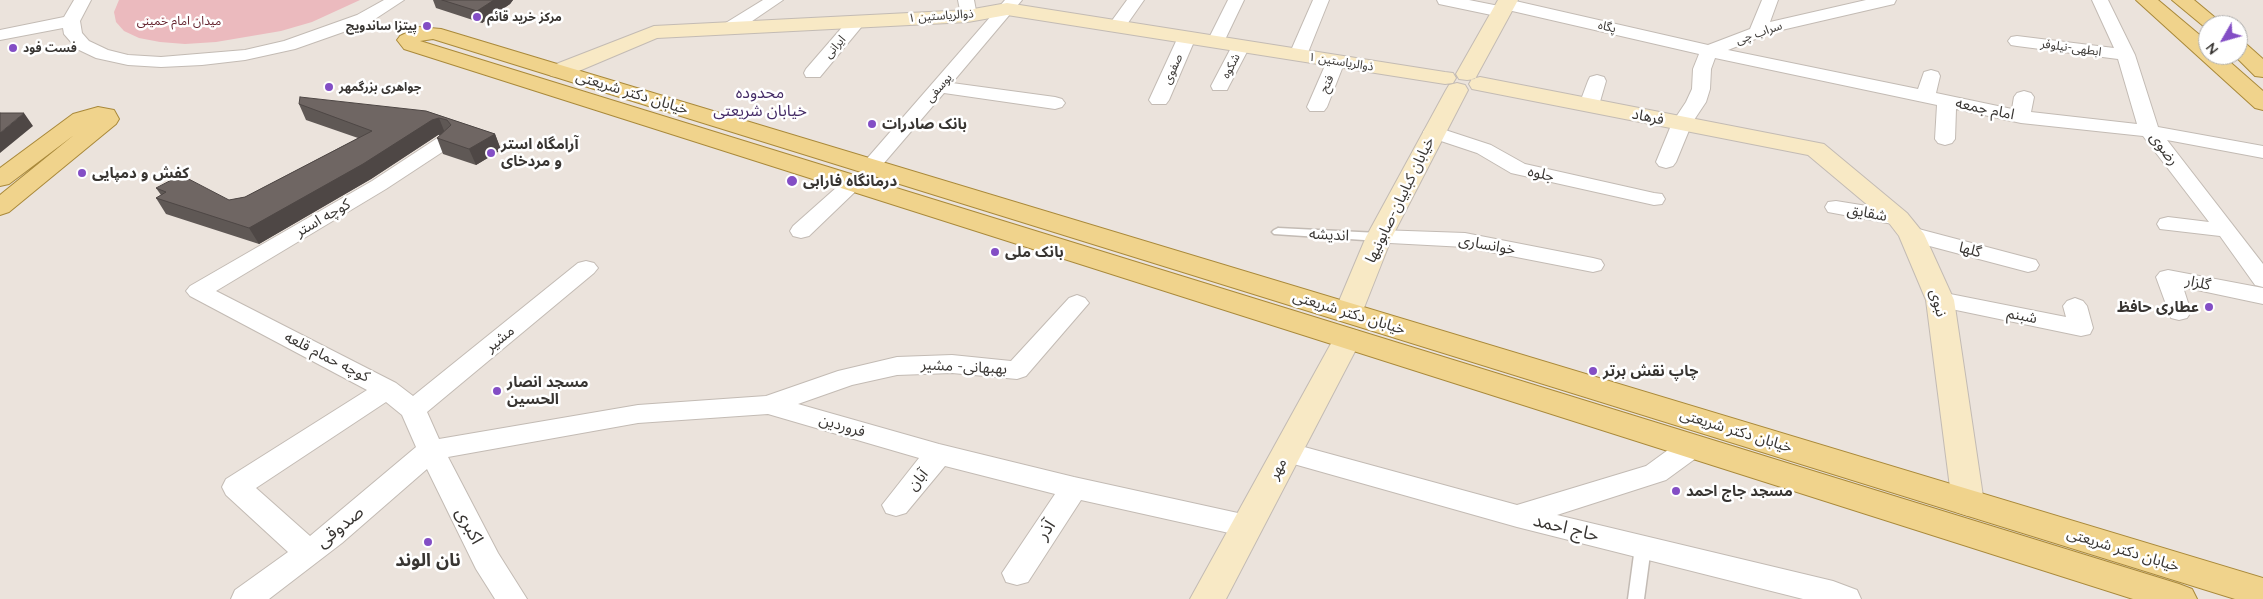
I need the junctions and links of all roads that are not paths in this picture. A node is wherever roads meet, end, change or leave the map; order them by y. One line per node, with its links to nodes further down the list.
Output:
1 (83, 0): 17 (street)
2 (396, 0): 17 (street)
3 (775, 0): 20 (street)
4 (1136, 0): 19 (street)
5 (1236, 0): 26 (street)
6 (1320, 0): 30 (street)
7 (1445, 0): 14 (street, پگاه)
8 (1770, 0): 21 (street)
9 (1888, 0): 21 (street, سراب چی)
10 (2100, 0): 31 (street, رضوی)
11 (2146, 0): 27 (main road)
12 (2182, 0): 16 (main road)
13 (1010, 4): 15 (street, ذوالریاستین ۱); 19 (street, ذوالریاستین ۱); 42 (street, یوسفی)
14 (1505, 5): 29 (street, پگاه); 40 (street, خیابان کبابیان-صابونیها)
15 (967, 8): 18 (street, ذوالریاستین ۱)
16 (2201, 15)
17 (71, 21): 22 (street)
18 (857, 21): 20 (street, ذوالریاستین ۱); 36 (street, ایرانی)
19 (1118, 26): 23 (street, ذوالریاستین ۱)
20 (730, 28): 39 (street, ذوالریاستین ۱)
21 (1757, 32): 29 (street, سراب چی)
22 (0, 35)
23 (1187, 37): 26 (street, ذوالریاستین ۱); 45 (street, صفوی)
24 (423, 39): 39 (main road, خیابان دکتر شریعتی)
25 (2017, 41): 31 (street, ابطهی-نیلوفر)
26 (1216, 42): 28 (street, ذوالریاستین ۱)
27 (2198, 45)
28 (1242, 46): 30 (street, ذوالریاستین ۱); 41 (street, شکوه)
29 (1709, 51): 44 (street, امام جمعه); 52 (street)
30 (1298, 55): 33 (street, ذوالریاستین ۱)
31 (2126, 55): 53 (street, رضوی)
32 (2248, 57): 35 (main road)
33 (1336, 61): 40 (street, ذوالریاستین ۱); 50 (street, فتح)
34 (2221, 65): 48 (main road)
35 (2263, 71)
36 (813, 72)
37 (1931, 76): 44 (street)
38 (1597, 81): 49 (street)
39 (574, 82): 60 (main road, خیابان دکتر شریعتی)
40 (1462, 82): 49 (street, فرهاد); 54 (street, خیابان کبابیان-صابونیها)
41 (1220, 86)
42 (939, 87): 47 (street); 60 (street, یوسفی)
43 (2024, 96): 51 (street)
44 (1925, 97): 46 (street, امام جمعه)
45 (1159, 100)
46 (1947, 101): 51 (street, امام جمعه); 55 (street)
47 (1054, 103)
48 (2263, 103)
49 (1589, 105): 52 (street, فرهاد)
50 (1317, 107)
51 (2021, 117): 53 (street, امام جمعه)
52 (1682, 123): 57 (street, فرهاد); 59 (street)
53 (2149, 131): 58 (street, امام جمعه); 67 (street, رضوی)
54 (1433, 132): 62 (street, جلوه); 70 (street, خیابان کبابیان-صابونیها)
55 (1945, 139)
56 (446, 141): 75 (street, کوچه استر)
57 (1816, 149): 66 (street, نبوی)
58 (2263, 152)
59 (1666, 162)
60 (862, 175): 68 (street, یوسفی); 81 (main road, خیابان دکتر شریعتی)
61 (0, 179): 64 (main road)
62 (1654, 199)
63 (1836, 207): 66 (street, شقایق)
64 (0, 208)
65 (2168, 224): 67 (street)
66 (1905, 226): 72 (street, گلها); 77 (street, نبوی)
67 (2227, 230): 74 (street, رضوی)
68 (801, 231)
69 (1278, 232): 70 (lane, اندیشه)
70 (1379, 237): 71 (street, خوانساری); 81 (street, خیابان کبابیان-صابونیها)
71 (1594, 265)
72 (2028, 265)
73 (586, 268): 84 (street, مشیر)
74 (2263, 280)
75 (198, 291): 82 (street, کوچه حمام قلعه)
76 (2263, 296): 80 (street, گلزار)
77 (1940, 300): 79 (street, شبنم); 90 (street, نبوی)
78 (1077, 302): 83 (street, بهبهانی- مشیر)
79 (2075, 306)
80 (2179, 312)
81 (1348, 326): 85 (main road, خیابان دکتر شریعتی); 87 (street, مهر); 90 (main road, خیابان دکتر شریعتی)
82 (388, 389): 84 (street, کوچه حمام قلعه); 95 (street)
83 (768, 405): 86 (street, فروردین); 88 (street, فروردین)
84 (413, 410): 86 (street, کوچه حمام قلعه)
85 (1693, 446): 92 (street); 103 (main road, خیابان دکتر شریعتی)
86 (431, 450): 95 (street, صدوقی); 100 (street, اکبری)
87 (1286, 452): 92 (street, حاج احمد); 93 (street, مهر)
88 (939, 454): 89 (street, فروردین); 91 (street, آبان)
89 (1074, 488): 93 (street, فروردین); 96 (street, آذر)
90 (1968, 503): 97 (main road, خیابان دکتر شریعتی)
91 (896, 505)
92 (1517, 516): 94 (street, حاج احمد)
93 (1246, 526): 101 (street, مهر)
94 (1643, 547): 98 (street, حاج احمد); 102 (lane)
95 (308, 552): 99 (street, صدوقی)
96 (1017, 573)
97 (2263, 593)
98 (1837, 597)
99 (246, 599)
100 (512, 599)
101 (1208, 599)
102 (1636, 599)
103 (2180, 599)

